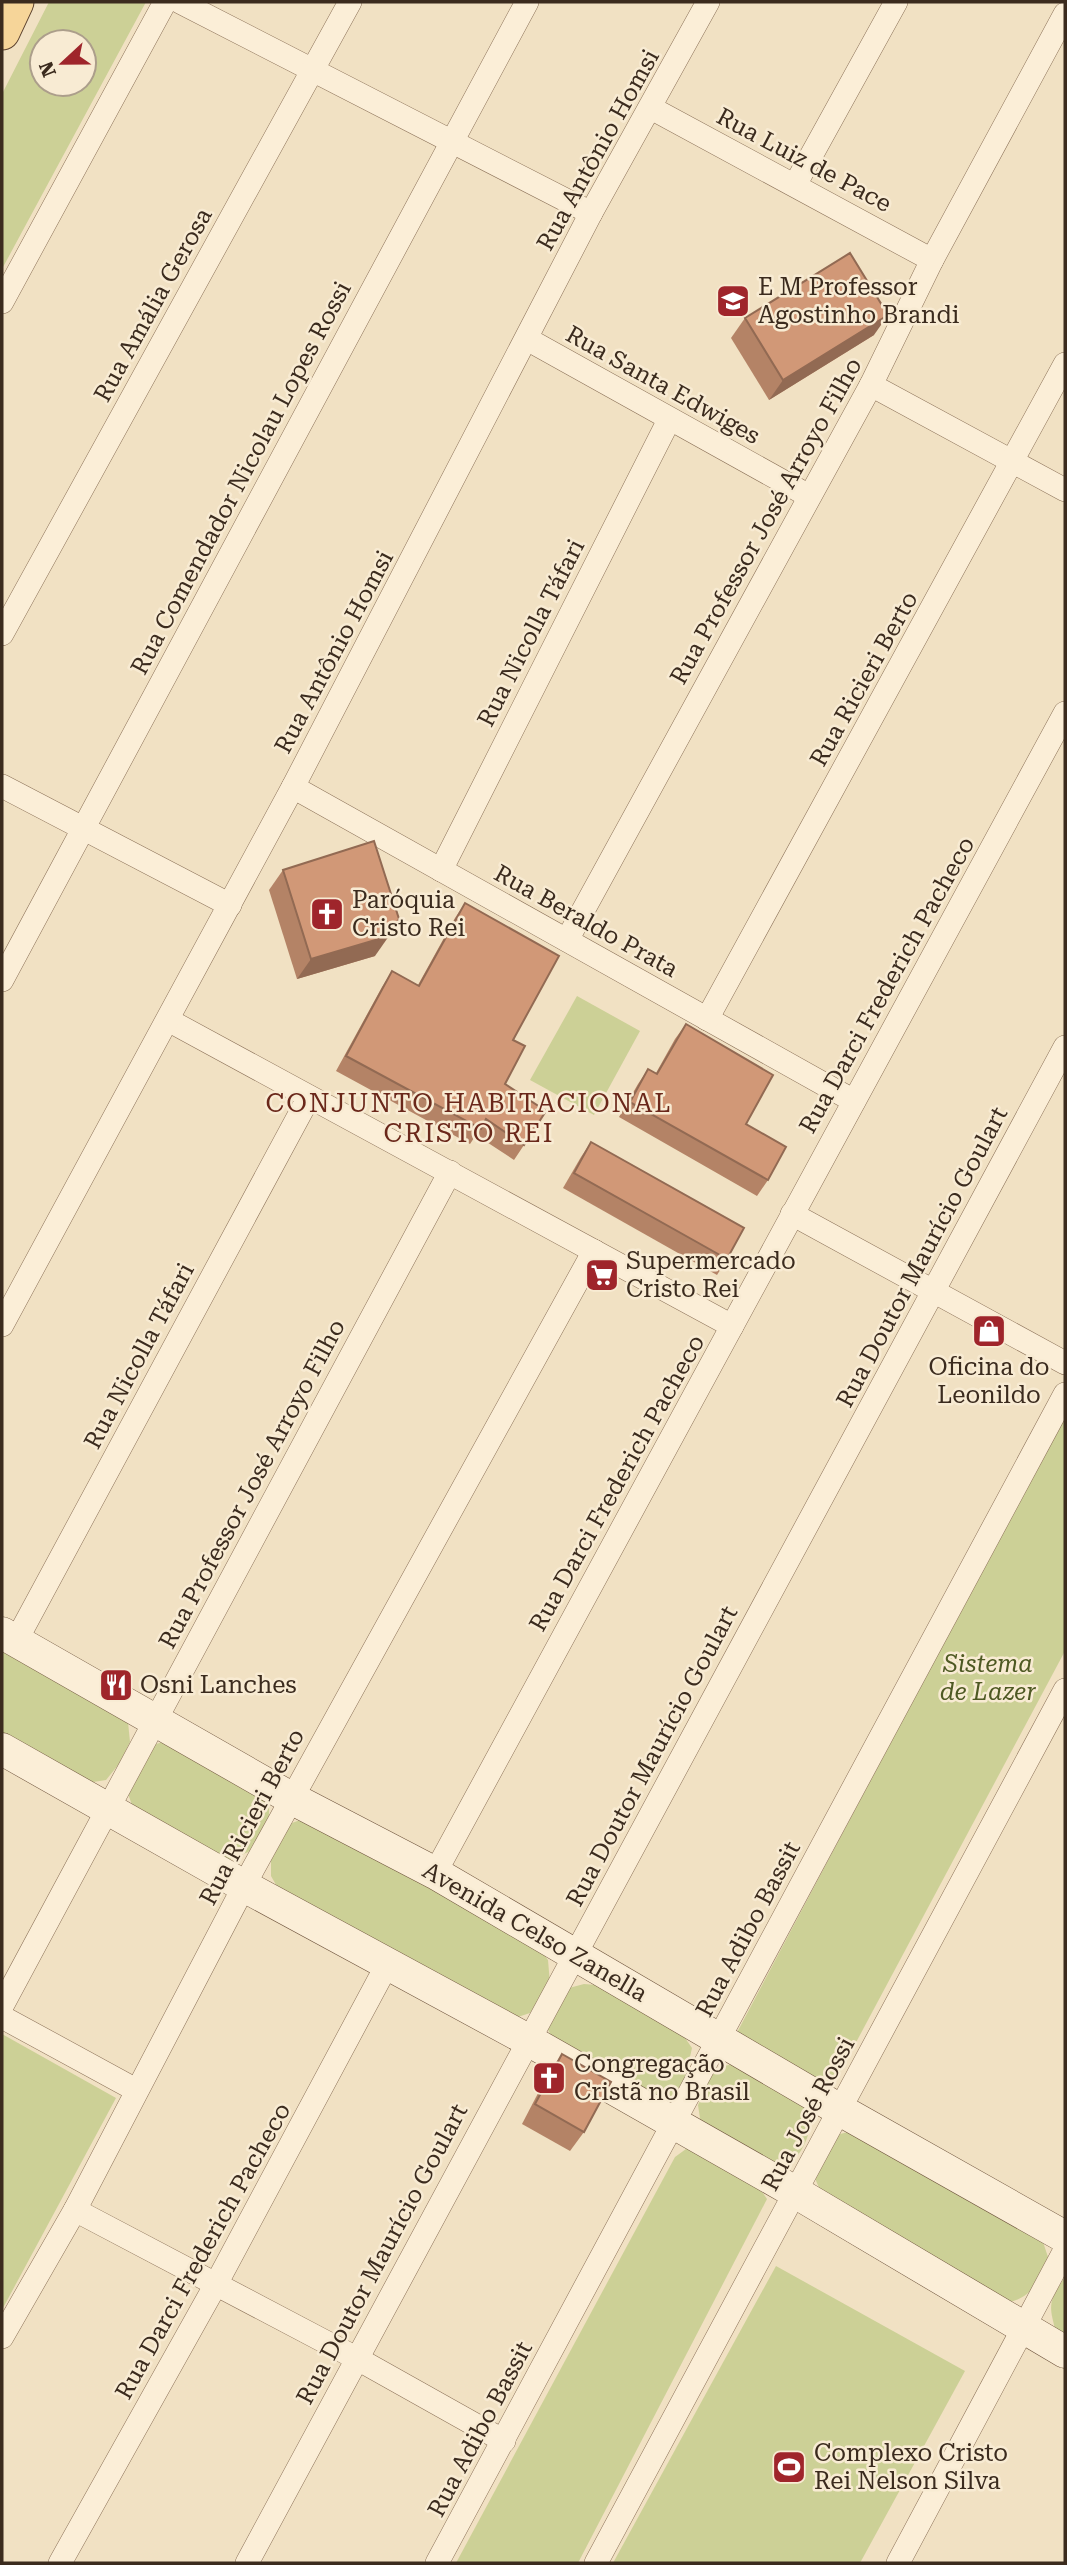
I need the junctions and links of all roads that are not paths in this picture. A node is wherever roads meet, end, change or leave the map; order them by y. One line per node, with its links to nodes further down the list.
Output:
1 (16, 2): 9 (main road)
2 (165, 2): 16 (street)
3 (180, 2): 10 (street)
4 (350, 2): 10 (street, Rua Amália Gerosa)
5 (527, 2): 12 (street, Rua Comendador Nicolau Lopes Rossi)
6 (708, 2): 11 (street, Rua Antônio Homsi)
7 (896, 2): 13 (street)
8 (1065, 14): 15 (street, Rua Professor José Arroyo Filho)
9 (2, 32)
10 (313, 70): 12 (street); 24 (street, Rua Amália Gerosa)
11 (650, 108): 13 (street, Rua Luiz de Pace); 14 (street, Rua Antônio Homsi)
12 (452, 141): 14 (street); 28 (street, Rua Comendador Nicolau Lopes Rossi)
13 (795, 185): 15 (street, Rua Luiz de Pace)
14 (591, 213): 17 (street, Rua Antônio Homsi)
15 (932, 260): 19 (street, Rua Professor José Arroyo Filho)
16 (2, 302)
17 (527, 339): 20 (street, Rua Santa Edwiges); 27 (street, Rua Antônio Homsi)
18 (1065, 364): 21 (street, Rua Ricieri Berto)
19 (871, 385): 21 (street); 23 (street, Rua Professor José Arroyo Filho)
20 (669, 420): 23 (street, Rua Santa Edwiges); 29 (street, Rua Nicolla Táfari)
21 (1012, 462): 22 (street); 33 (street, Rua Ricieri Berto)
22 (1065, 491)
23 (809, 496): 31 (street, Rua Professor José Arroyo Filho)
24 (2, 634)
25 (1065, 713): 37 (street, Rua Darci Frederich Pacheco)
26 (2, 786): 28 (street)
27 (293, 787): 29 (street, Rua Beraldo Prata); 30 (street, Rua Antônio Homsi)
28 (83, 828): 30 (street); 32 (street, Rua Comendador Nicolau Lopes Rossi)
29 (440, 870): 31 (street, Rua Beraldo Prata)
30 (230, 905): 34 (street, Rua Antônio Homsi)
31 (567, 940): 33 (street, Rua Beraldo Prata)
32 (2, 981)
33 (707, 1019): 37 (street, Rua Beraldo Prata)
34 (168, 1020): 36 (street); 42 (street, Rua Antônio Homsi)
35 (1065, 1047): 41 (street, Rua Doutor Maurício Goulart)
36 (309, 1097): 38 (street); 46 (street, Rua Nicolla Táfari)
37 (854, 1101): 39 (street, Rua Darci Frederich Pacheco)
38 (450, 1172): 40 (street); 48 (street, Rua Professor José Arroyo Filho)
39 (792, 1214): 41 (street); 43 (street, Rua Darci Frederich Pacheco)
40 (594, 1251): 43 (street); 50 (street, Rua Ricieri Berto)
41 (934, 1290): 44 (street); 54 (street, Rua Doutor Maurício Goulart)
42 (2, 1325)
43 (732, 1326): 52 (street, Rua Darci Frederich Pacheco)
44 (1065, 1363)
45 (1065, 1394): 59 (street, Rua Adibo Bassit)
46 (9, 1637): 48 (street, Avenida Celso Zanella)
47 (1065, 1690): 61 (street, Rua José Rossi)
48 (155, 1721): 50 (street, Avenida Celso Zanella); 51 (street, Rua Professor José Arroyo Filho)
49 (2, 1749): 51 (street)
50 (291, 1798): 52 (street, Avenida Celso Zanella); 53 (street, Rua Ricieri Berto)
51 (107, 1809): 53 (street); 56 (street, Rua Professor José Arroyo Filho)
52 (435, 1873): 54 (street, Avenida Celso Zanella)
53 (244, 1886): 55 (street); 60 (street, Rua Ricieri Berto)
54 (575, 1953): 58 (street, Rua Doutor Maurício Goulart); 59 (street, Avenida Celso Zanella)
55 (388, 1963): 58 (street); 67 (street, Rua Darci Frederich Pacheco)
56 (2, 2006)
57 (2, 2017): 60 (street)
58 (528, 2040): 62 (street); 71 (street, Rua Doutor Maurício Goulart)
59 (718, 2040): 61 (street, Avenida Celso Zanella); 62 (street, Rua Adibo Bassit)
60 (136, 2090): 64 (street, Rua Ricieri Berto)
61 (840, 2110): 63 (street, Rua José Rossi); 65 (street, Avenida Celso Zanella)
62 (673, 2122): 63 (street); 72 (street, Rua Adibo Bassit)
63 (795, 2192): 69 (street); 76 (street, Rua José Rossi)
64 (75, 2210): 67 (street); 68 (street, Rua Ricieri Berto)
65 (1065, 2237)
66 (1065, 2250): 69 (street)
67 (215, 2286): 71 (street); 73 (street, Rua Darci Frederich Pacheco)
68 (4, 2326)
69 (1023, 2329): 70 (street); 77 (street)
70 (1065, 2352)
71 (356, 2358): 72 (street); 74 (street, Rua Doutor Maurício Goulart)
72 (503, 2441): 75 (street, Rua Adibo Bassit)
73 (60, 2563)
74 (247, 2563)
75 (437, 2563)
76 (596, 2563)
77 (898, 2563)

